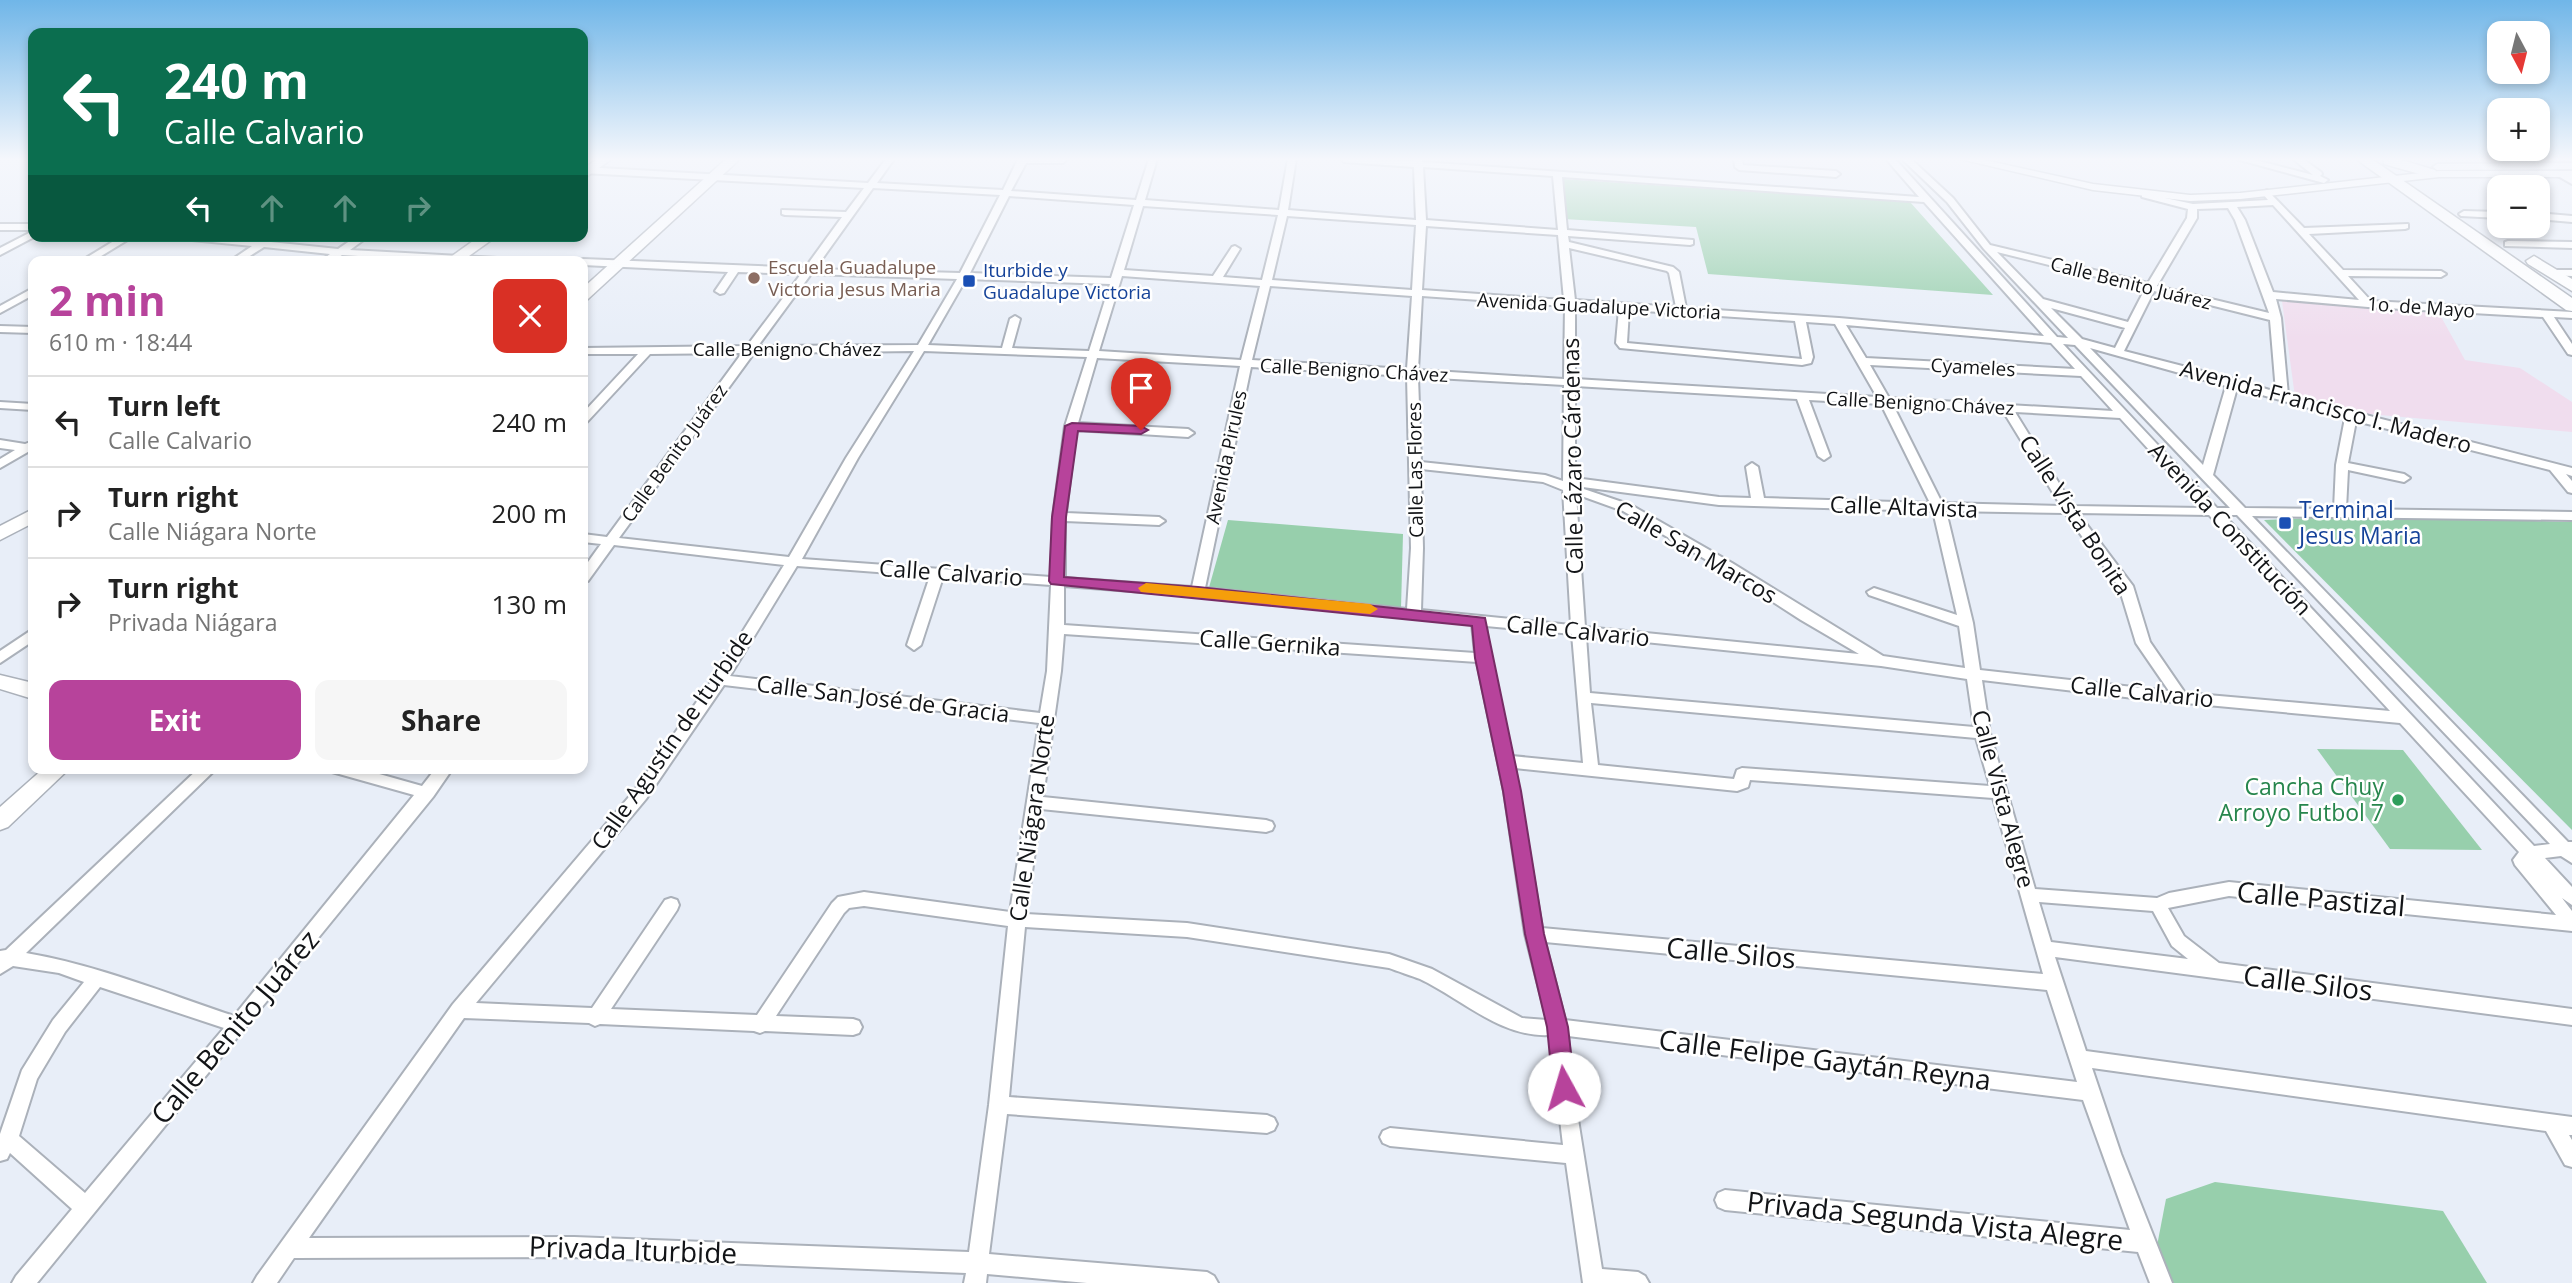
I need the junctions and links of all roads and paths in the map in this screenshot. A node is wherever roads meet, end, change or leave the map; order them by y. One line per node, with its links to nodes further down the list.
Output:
1 (667, 219): 41 (main road)
2 (847, 219): 43 (street, Calle Benito Juárez)
3 (993, 219): 48 (street, Calle Agustín de Iturbide)
4 (1134, 219): 49 (street, Calle Niágara Norte)
5 (1282, 219): 51 (street, Avenida Pirules)
6 (1344, 219): 16 (street)
7 (1421, 219): 16 (street, Calle Las Flores)
8 (1562, 219): 22 (street, Calle Lázaro Cárdenas)
9 (1945, 219): 75 (street, Avenida Constitución)
10 (1965, 219): 31 (street, Avenida Constitución)
11 (2191, 219): 53 (street)
12 (2239, 219): 58 (street)
13 (2292, 219): 20 (street)
14 (2471, 219): 29 (main road)
15 (2475, 219): 62 (main road)
16 (1421, 225): 22 (street); 57 (street, Calle Las Flores)
17 (2405, 226): 20 (street)
18 (0, 227): 19 (street)
19 (28, 227)
20 (2304, 231): 44 (street)
21 (28, 236): 33 (street)
22 (1564, 238): 27 (street); 60 (street, Calle Lázaro Cárdenas); 65 (street)
23 (119, 242): 35 (street)
24 (249, 242): 28 (street)
25 (355, 242): 34 (street)
26 (481, 242): 39 (main road)
27 (1690, 242)
28 (261, 244): 34 (street); 36 (street)
29 (2508, 244): 30 (street); 46 (main road)
30 (2572, 245)
31 (1987, 247): 53 (street, Calle Benito Juárez); 59 (street, Avenida Constitución)
32 (1235, 249): 50 (street)
33 (0, 252)
34 (340, 252): 37 (street); 38 (street)
35 (95, 256)
36 (243, 256)
37 (334, 256)
38 (390, 256)
39 (460, 256)
40 (588, 262): 41 (street, Avenida Guadalupe Victoria)
41 (620, 262): 42 (street, Avenida Guadalupe Victoria); 54 (main road)
42 (735, 269): 43 (street, Avenida Guadalupe Victoria); 55 (street)
43 (809, 272): 48 (street, Avenida Guadalupe Victoria); 78 (street, Calle Benito Juárez)
44 (2341, 272): 47 (street); 61 (street)
45 (2572, 272): 46 (street)
46 (2552, 273): 52 (main road)
47 (2441, 274)
48 (964, 275): 49 (street, Avenida Guadalupe Victoria); 77 (street, Calle Agustín de Iturbide)
49 (1116, 277): 50 (street, Avenida Guadalupe Victoria); 84 (street, Calle Niágara Norte)
50 (1216, 280): 51 (street, Avenida Guadalupe Victoria)
51 (1265, 283): 57 (street, Avenida Guadalupe Victoria); 86 (street, Avenida Pirules)
52 (2572, 286)
53 (2150, 288): 68 (street, Calle Benito Juárez); 72 (street)
54 (588, 291)
55 (720, 291)
56 (28, 294): 64 (street)
57 (1415, 295): 60 (street, Avenida Guadalupe Victoria); 87 (street, Calle Las Flores)
58 (2269, 295): 61 (street, 1o. de Mayo); 68 (street)
59 (2039, 301): 72 (street); 76 (street, Avenida Constitución)
60 (1570, 304): 63 (street, Avenida Guadalupe Victoria); 90 (street, Calle Lázaro Cárdenas)
61 (2368, 304): 67 (street, 1o. de Mayo)
62 (2572, 306)
63 (1624, 308): 65 (street, Avenida Guadalupe Victoria); 70 (street)
64 (0, 310)
65 (1682, 311): 70 (street, Avenida Guadalupe Victoria)
66 (2572, 315): 67 (street, 1o. de Mayo)
67 (2548, 316): 83 (street)
68 (2276, 318): 92 (street)
69 (1015, 319): 81 (street)
70 (1800, 319): 71 (street, Avenida Guadalupe Victoria)
71 (1839, 321): 75 (street, Avenida Guadalupe Victoria); 85 (street, Calle Vista Alegre)
72 (2132, 326): 82 (street)
73 (0, 329): 74 (street)
74 (28, 330)
75 (2053, 340): 76 (street, Avenida Guadalupe Victoria); 88 (street, Avenida Constitución)
76 (2079, 342): 82 (street, Avenida Francisco I. Madero); 112 (street, Avenida Constitución)
77 (921, 348): 78 (street, Calle Benigno Chávez); 81 (street, Calle Benigno Chávez); 129 (street, Calle Agustín de Iturbide)
78 (749, 350): 80 (street, Calle Benigno Chávez); 128 (street, Calle Benito Juárez)
79 (588, 351): 80 (street, Calle Benigno Chávez)
80 (647, 351): 98 (street)
81 (1006, 351): 84 (street, Calle Benigno Chávez)
82 (2119, 351): 89 (street, Avenida Francisco I. Madero)
83 (2572, 352)
84 (1092, 354): 86 (street, Calle Benigno Chávez); 100 (street, Calle Niágara Norte)
85 (1861, 361): 88 (street, Cyameles); 93 (street, Calle Vista Alegre)
86 (1246, 363): 87 (street, Calle Benigno Chávez); 133 (street, Avenida Pirules)
87 (1412, 373): 90 (street, Calle Benigno Chávez); 107 (street, Calle Las Flores)
88 (2084, 373): 97 (street, Avenida Constitución)
89 (2233, 382): 92 (street, Avenida Francisco I. Madero); 112 (street)
90 (1569, 383): 91 (street, Calle Benigno Chávez); 114 (street, Calle Lázaro Cárdenas)
91 (1802, 396): 93 (street, Calle Benigno Chávez); 105 (street)
92 (2282, 396): 99 (street, Avenida Francisco I. Madero)
93 (1885, 401): 96 (street, Calle Benigno Chávez); 117 (street, Calle Vista Alegre)
94 (0, 405): 95 (street)
95 (28, 407)
96 (2007, 408): 97 (street, Calle Benigno Chávez); 119 (street, Calle Vista Bonita)
97 (2124, 415): 120 (street, Avenida Constitución)
98 (588, 416)
99 (2351, 416): 108 (street); 110 (street, Avenida Francisco I. Madero)
100 (1072, 426): 101 (street); 123 (street, Calle Niágara Norte)
101 (1188, 433)
102 (0, 444): 103 (street)
103 (28, 447)
104 (28, 449): 106 (street)
105 (1824, 456)
106 (0, 464)
107 (1416, 465): 114 (street, Calle San Marcos); 135 (street, Calle Las Flores)
108 (2342, 465): 113 (street); 121 (street)
109 (1752, 467): 116 (street)
110 (2555, 468): 111 (street, Avenida Francisco I. Madero); 115 (street)
111 (2572, 472)
112 (2207, 474): 118 (street, Avenida Constitución)
113 (2404, 478)
114 (1570, 484): 116 (street, Calle Altavista); 139 (street, Calle Lázaro Cárdenas); 144 (street, Calle San Marcos)
115 (2572, 489)
116 (1758, 502): 117 (street, Calle Altavista)
117 (1939, 509): 119 (street, Calle Altavista); 137 (street, Calle Vista Alegre)
118 (2240, 510): 120 (street, Calle Altavista); 121 (street, Calle Altavista); 165 (street, Avenida Constitución)
119 (2070, 511): 120 (street, Calle Altavista); 150 (street, Calle Vista Bonita)
120 (2213, 511): 151 (street, Avenida Constitución)
121 (2340, 512): 122 (street, Calle Altavista)
122 (2572, 516)
123 (1059, 517): 125 (street); 132 (street, Calle Niágara Norte)
124 (28, 518): 126 (main road)
125 (1159, 521)
126 (0, 534)
127 (588, 539): 128 (street, Calle Calvario)
128 (609, 542): 129 (street, Calle Calvario); 130 (street, Calle Benito Juárez)
129 (793, 562): 131 (street, Calle Calvario); 146 (street, Calle Agustín de Iturbide)
130 (588, 571)
131 (938, 571): 132 (street, Calle Calvario); 141 (street)
132 (1056, 581): 133 (street, Calle Calvario); 138 (street, Calle Niágara Norte)
133 (1198, 592): 135 (street, Calle Calvario)
134 (1874, 592): 137 (street)
135 (1414, 613): 136 (street, Calle Calvario)
136 (1479, 621): 139 (street, Calle Calvario); 143 (street)
137 (1966, 623): 145 (street, Calle Vista Alegre)
138 (1058, 629): 143 (street, Calle Gernika); 152 (street, Calle Niágara Norte)
139 (1579, 632): 144 (street, Calle Calvario); 149 (street, Calle Lázaro Cárdenas)
140 (28, 638): 142 (street)
141 (914, 645)
142 (0, 658)
143 (1483, 658): 154 (street)
144 (1881, 661): 145 (street, Calle Calvario)
145 (1972, 673): 150 (street, Calle Calvario); 153 (street, Calle Vista Alegre)
146 (720, 680): 152 (street, Calle San José de Gracia); 179 (street, Calle Agustín de Iturbide)
147 (0, 682): 148 (main road)
148 (28, 690)
149 (1583, 697): 153 (street); 155 (street, Calle Lázaro Cárdenas)
150 (2180, 697): 151 (street, Calle Calvario)
151 (2405, 718): 166 (street, Avenida Constitución)
152 (1047, 719): 162 (street, Calle Niágara Norte)
153 (1982, 733): 161 (street, Calle Vista Alegre)
154 (1506, 761): 155 (street); 173 (street)
155 (1591, 770): 161 (street)
156 (52, 774): 163 (main road)
157 (203, 774): 175 (street)
158 (359, 774): 160 (street)
159 (441, 774): 160 (street, Calle Benito Juárez)
160 (427, 793): 182 (street, Calle Benito Juárez)
161 (2000, 793): 167 (street, Calle Vista Alegre)
162 (1034, 802): 164 (street); 171 (street, Calle Niágara Norte)
163 (0, 821)
164 (1266, 826)
165 (2569, 851): 166 (street)
166 (2529, 853): 168 (street, Avenida Constitución); 172 (street)
167 (2030, 895): 170 (street, Calle Pastizal); 174 (street, Calle Vista Alegre)
168 (2572, 898)
169 (671, 905): 181 (street)
170 (2158, 905): 172 (street, Calle Pastizal); 176 (street)
171 (1017, 920): 183 (street, Calle Felipe Gaytán Reyna); 185 (street, Calle Felipe Gaytán Reyna); 188 (street, Calle Niágara Norte)
172 (2572, 923)
173 (1534, 934): 178 (street, Calle Silos); 185 (street)
174 (2044, 948): 176 (street, Calle Silos); 178 (street, Calle Vista Alegre)
175 (4, 960): 177 (street)
176 (2215, 971): 180 (street, Calle Silos)
177 (98, 977): 182 (street); 193 (street)
178 (2054, 983): 186 (street, Calle Vista Alegre)
179 (459, 1010): 181 (street); 199 (street, Calle Agustín de Iturbide)
180 (2572, 1017)
181 (595, 1018): 183 (street)
182 (238, 1025): 197 (street, Calle Benito Juárez)
183 (760, 1025): 184 (street)
184 (853, 1027)
185 (1558, 1027): 187 (street, Calle Felipe Gaytán Reyna); 194 (street)
186 (2080, 1058): 187 (street, Calle Vista Alegre); 190 (street)
187 (2091, 1092): 198 (street, Calle Vista Alegre)
188 (999, 1104): 189 (street); 200 (street, Calle Niágara Norte)
189 (1267, 1124)
190 (2552, 1124): 191 (street); 195 (street)
191 (2572, 1126)
192 (1390, 1137): 194 (street)
193 (4, 1145): 197 (street)
194 (1574, 1155): 201 (street)
195 (2572, 1158)
196 (1725, 1200): 198 (street, Privada Segunda Vista Alegre)
197 (84, 1206): 202 (street, Calle Benito Juárez)
198 (2145, 1242): 206 (street, Calle Vista Alegre)
199 (289, 1248): 200 (street, Privada Iturbide); 203 (street, Calle Agustín de Iturbide)
200 (977, 1273): 204 (street, Privada Iturbide)
201 (1594, 1280): 205 (street)
202 (23, 1283)
203 (264, 1283)
204 (1208, 1283)
205 (1638, 1283)
206 (2161, 1283)

